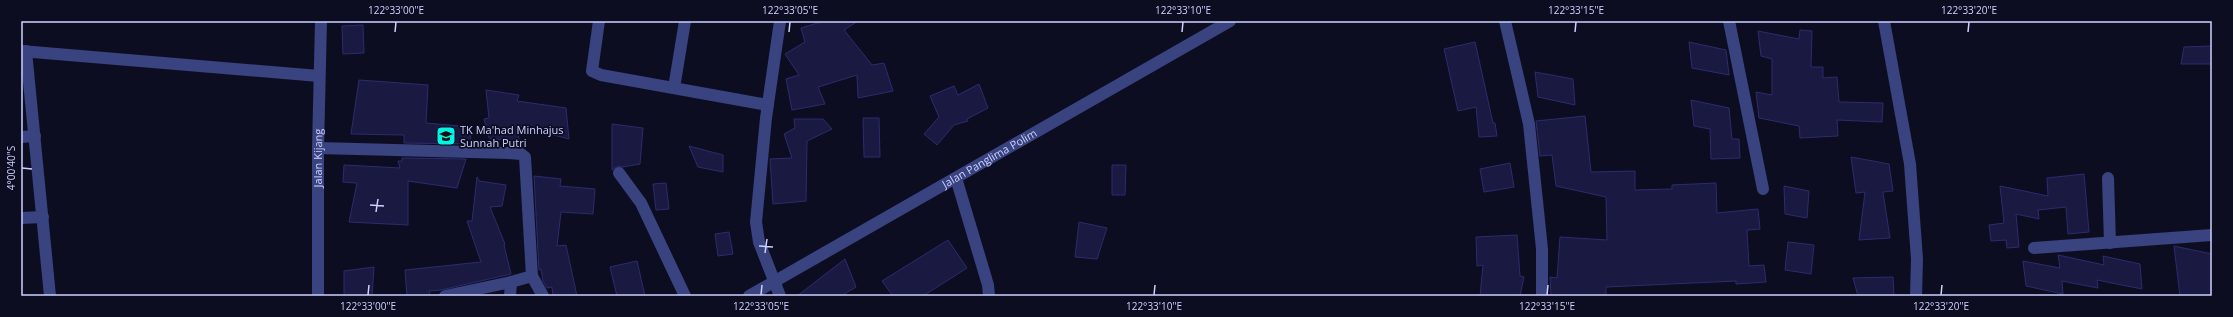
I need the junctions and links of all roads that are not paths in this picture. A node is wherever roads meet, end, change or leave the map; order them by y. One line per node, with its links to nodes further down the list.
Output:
1 (321, 21): 11 (street, Jalan Kijang)
2 (599, 21): 12 (street)
3 (685, 21): 12 (street)
4 (780, 21): 13 (street)
5 (1230, 21): 9 (street, Jalan Panglima Polim)
6 (1505, 21): 38 (street)
7 (1730, 21): 20 (street)
8 (1884, 21): 39 (street)
9 (1214, 24): 18 (street, Jalan Panglima Polim)
10 (24, 51): 11 (street); 14 (street)
11 (319, 76): 16 (street, Jalan Kijang)
12 (674, 88): 13 (street)
13 (768, 105): 27 (street)
14 (35, 136): 15 (street); 21 (street)
15 (21, 137)
16 (318, 148): 26 (street); 30 (street, Jalan Kijang)
17 (619, 173): 34 (street)
18 (956, 178): 27 (street, Jalan Panglima Polim); 37 (street)
19 (2108, 178): 24 (street)
20 (1763, 189)
21 (43, 217): 22 (street); 29 (street)
22 (21, 218)
23 (2212, 235): 24 (street)
24 (2110, 243): 25 (street)
25 (2034, 248)
26 (532, 276): 28 (street); 33 (street)
27 (774, 281): 35 (street, Jalan Panglima Polim); 36 (street)
28 (511, 282): 31 (street); 32 (street)
29 (50, 296)
30 (318, 296)
31 (444, 296)
32 (510, 296)
33 (543, 296)
34 (685, 296)
35 (749, 296)
36 (780, 296)
37 (989, 296)
38 (1542, 296)
39 (1916, 296)

